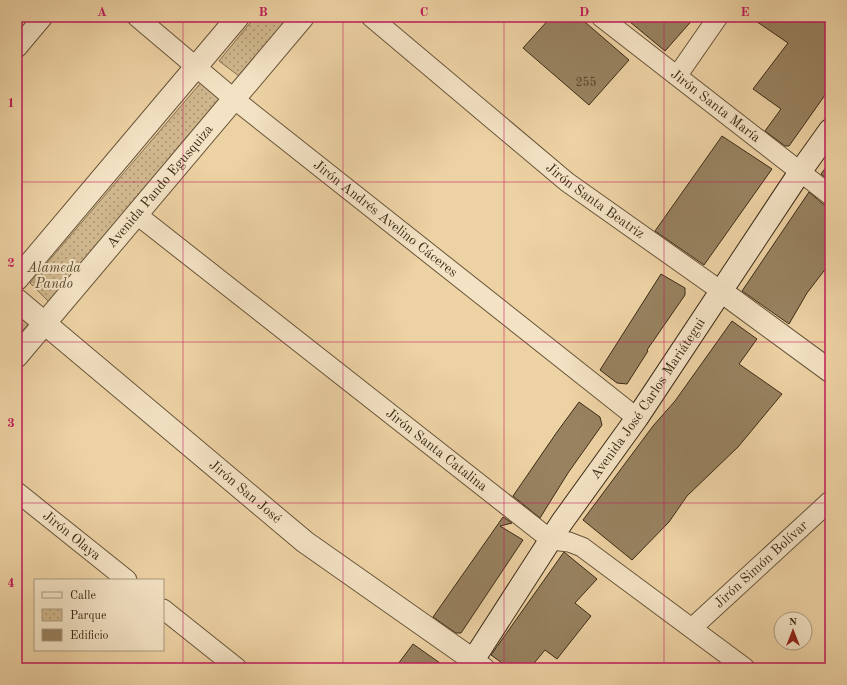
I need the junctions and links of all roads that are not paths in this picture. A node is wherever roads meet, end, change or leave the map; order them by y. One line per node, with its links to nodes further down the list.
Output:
1 (42, 17): 8 (street)
2 (137, 17): 9 (street, Jirón Andrés Avelino Cáceres)
3 (238, 17): 9 (street)
4 (303, 17): 11 (street, Avenida Pando Egusquiza)
5 (371, 17): 17 (street, Jirón Santa Beatriz)
6 (601, 17): 10 (street, Jirón Santa María)
7 (718, 17): 10 (street)
8 (17, 48)
9 (196, 66): 11 (street, Jirón Andrés Avelino Cáceres); 16 (street)
10 (677, 76): 13 (street, Jirón Santa María)
11 (234, 99): 15 (street, Avenida Pando Egusquiza); 22 (street, Jirón Andrés Avelino Cáceres)
12 (830, 130): 13 (street, Avenida José Carlos Mariátegui)
13 (800, 172): 14 (street, Jirón Santa María); 17 (street, Avenida José Carlos Mariátegui)
14 (830, 195)
15 (136, 214): 19 (street, Avenida Pando Egusquiza); 25 (street, Jirón Santa Catalina)
16 (17, 279)
17 (721, 291): 21 (street, Jirón Santa Beatriz); 22 (street, Avenida José Carlos Mariátegui)
18 (17, 300): 19 (street, Jirón San José)
19 (44, 324): 20 (street, Avenida Pando Egusquiza); 29 (street, Jirón San José)
20 (17, 356)
21 (830, 371)
22 (637, 418): 25 (street, Avenida José Carlos Mariátegui)
23 (17, 492): 26 (street, Jirón Olaya)
24 (830, 501): 28 (street, Jirón Simón Bolívar)
25 (551, 540): 28 (street); 29 (street, Avenida José Carlos Mariátegui)
26 (126, 579)
27 (164, 610): 30 (street)
28 (692, 628): 31 (street)
29 (475, 665)
30 (237, 668)
31 (745, 668)

